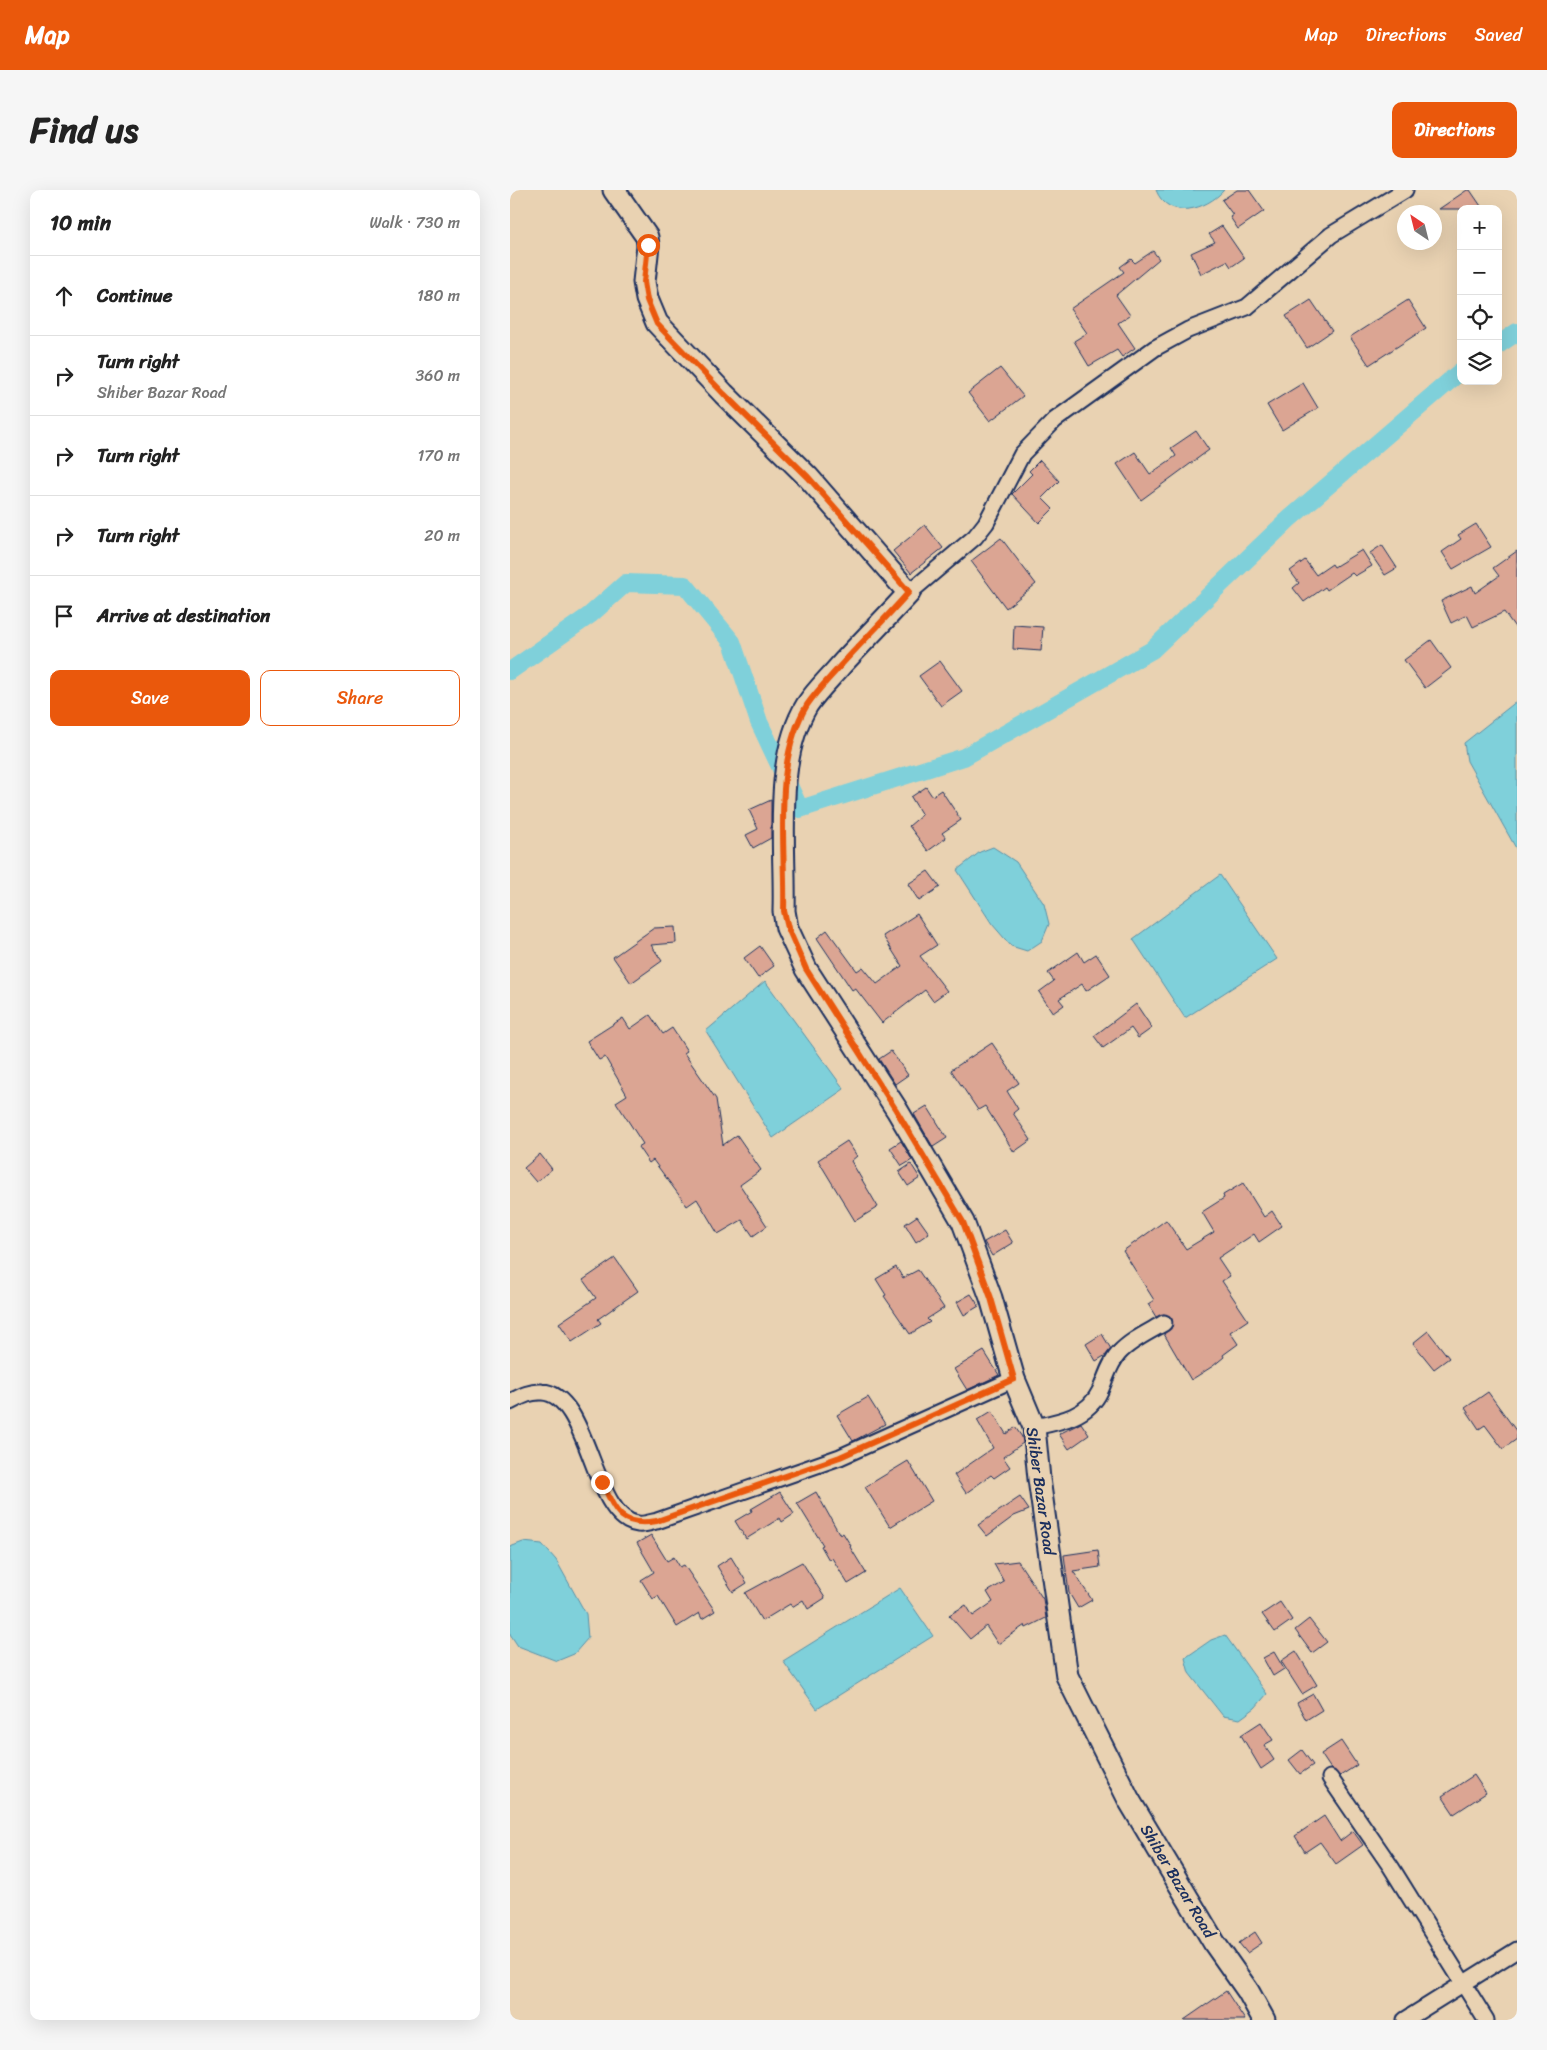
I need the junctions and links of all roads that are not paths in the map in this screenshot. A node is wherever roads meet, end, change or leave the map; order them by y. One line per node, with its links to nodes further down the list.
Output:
1 (614, 190): 3 (street)
2 (1405, 190): 3 (street)
3 (909, 592): 5 (street, Shiber Bazar Road)
4 (1164, 1323): 7 (street)
5 (1014, 1379): 6 (street); 7 (street, Shiber Bazar Road)
6 (510, 1402)
7 (1034, 1427): 11 (street, Shiber Bazar Road)
8 (1330, 1778): 10 (street)
9 (1517, 1950): 10 (street)
10 (1462, 1983): 12 (street); 13 (street)
11 (1264, 2020)
12 (1405, 2020)
13 (1486, 2020)

